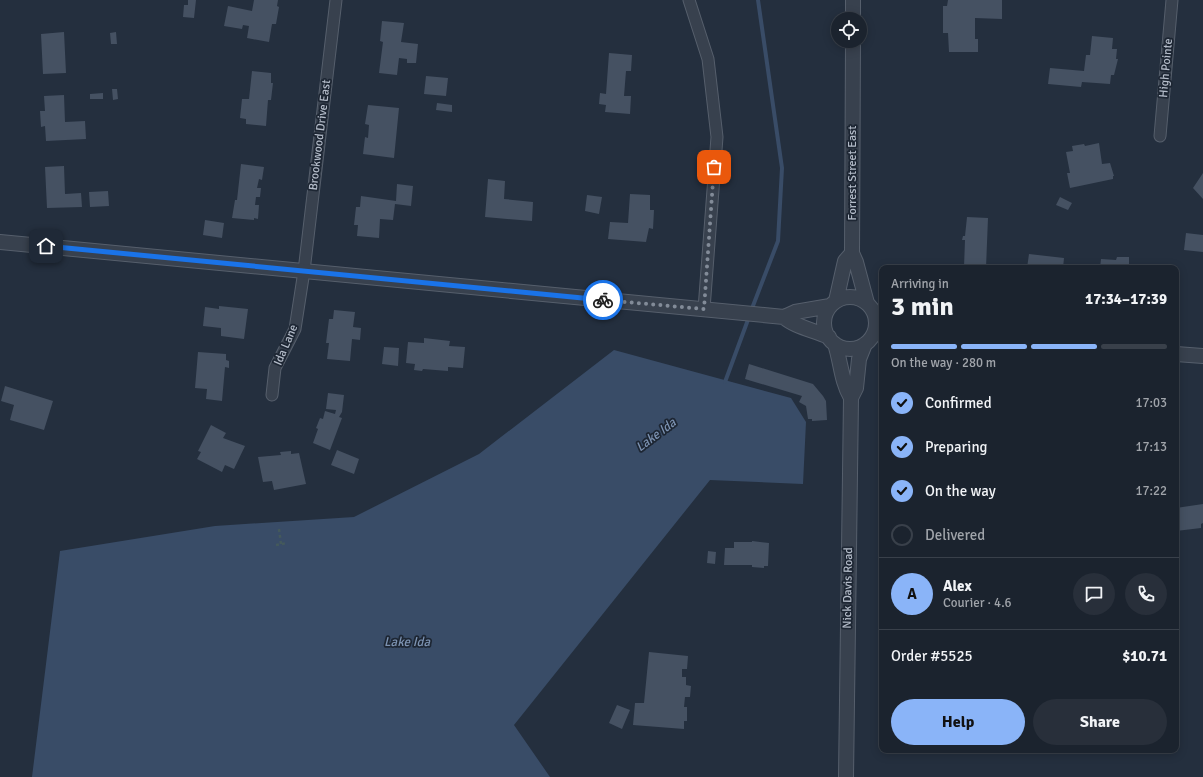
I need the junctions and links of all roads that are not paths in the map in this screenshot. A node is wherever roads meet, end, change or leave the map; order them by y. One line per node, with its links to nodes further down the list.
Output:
1 (336, 0): 10 (street, Brookwood Drive East)
2 (689, 0): 13 (street)
3 (853, 0): 5 (street)
4 (1172, 0): 7 (street, High Pointe)
5 (853, 12)
6 (853, 48): 9 (street, Forrest Street East)
7 (1160, 136)
8 (0, 242): 10 (street)
9 (852, 253): 11 (street); 12 (street, Forrest Street East)
10 (304, 271): 13 (street); 19 (street, Ida Lane)
11 (833, 303): 12 (street); 14 (street); 16 (street)
12 (874, 308): 15 (street)
13 (704, 309): 14 (street)
14 (784, 317): 16 (street)
15 (872, 340): 16 (street); 20 (street, Nick Davis Road)
16 (832, 341): 20 (street, Nick Davis Road)
17 (1179, 354): 18 (street)
18 (1203, 356)
19 (272, 395)
20 (850, 398): 21 (street, Nick Davis Road)
21 (846, 777)

